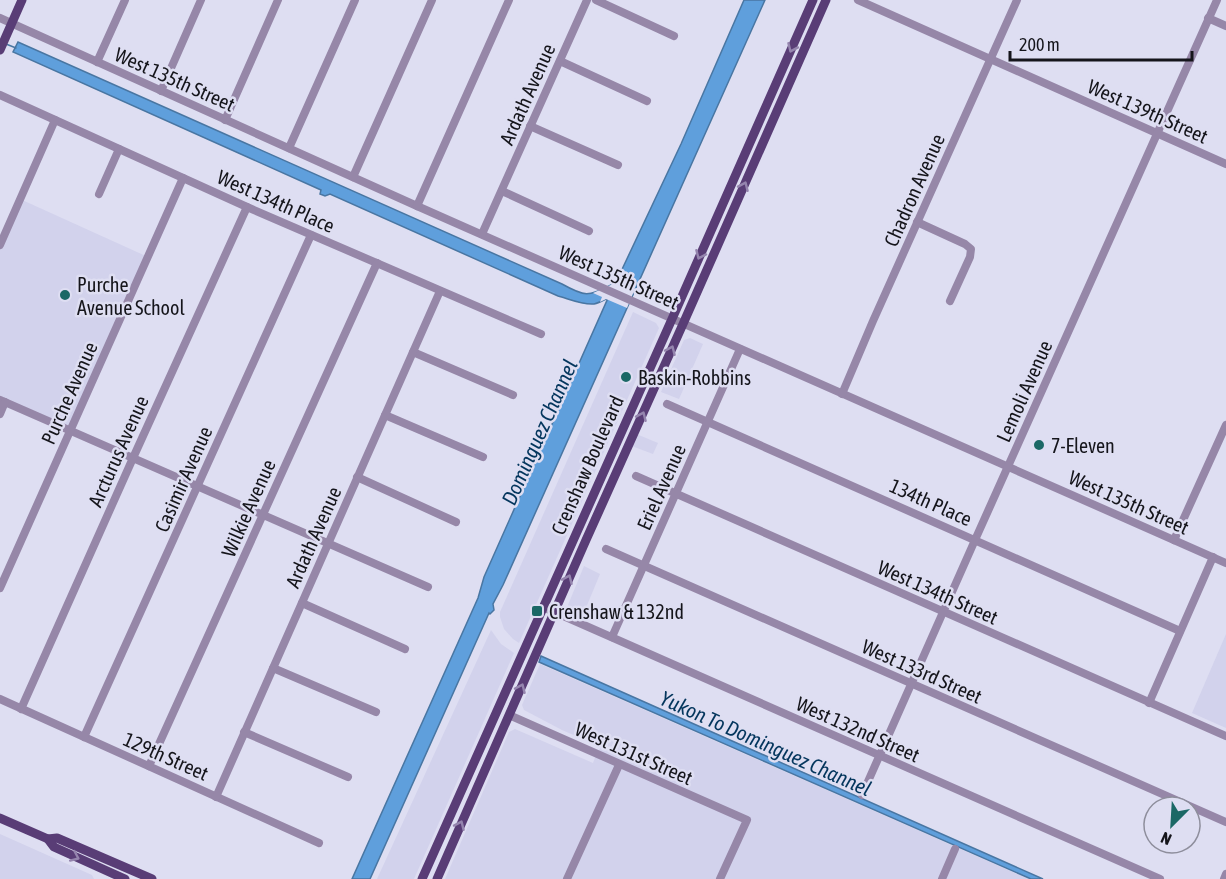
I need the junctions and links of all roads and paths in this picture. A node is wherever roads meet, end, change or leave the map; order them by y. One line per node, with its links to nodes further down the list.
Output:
1 (22, 0): 17 (main road)
2 (124, 0): 23 (street)
3 (201, 0): 24 (street)
4 (278, 0): 30 (street)
5 (355, 0): 33 (street)
6 (432, 0): 37 (street)
7 (509, 0): 41 (street)
8 (587, 0): 22 (street, Ardath Avenue)
9 (596, 0): 19 (street)
10 (813, 0): 27 (main road, Crenshaw Boulevard, one-way to 27)
11 (826, 0): 28 (main road, Crenshaw Boulevard)
12 (858, 0): 21 (street, West 139th Street)
13 (1017, 0): 21 (street, Chadron Avenue)
14 (1217, 0): 16 (street, Lemoli Avenue)
15 (0, 18): 17 (street, West 135th Street)
16 (1212, 20): 18 (street); 32 (street, Lemoli Avenue)
17 (12, 24): 20 (main road); 23 (street, West 135th Street)
18 (1226, 26)
19 (674, 36)
20 (1, 49)
21 (990, 59): 32 (street, West 139th Street); 43 (street, Chadron Avenue)
22 (560, 61): 26 (street); 31 (street, Ardath Avenue)
23 (97, 62): 24 (street, West 135th Street)
24 (160, 91): 30 (street, West 135th Street)
25 (0, 95): 29 (street, West 134th Place)
26 (647, 102)
27 (765, 107): 28 (main road); 45 (main road, Crenshaw Boulevard)
28 (776, 112): 48 (main road, Crenshaw Boulevard, one-way to 28)
29 (55, 120): 34 (street, West 134th Place); 49 (street)
30 (225, 120): 33 (street, West 135th Street)
31 (531, 126): 36 (street); 39 (street, Ardath Avenue)
32 (1156, 133): 35 (street, West 139th Street); 69 (street, Lemoli Avenue)
33 (289, 148): 37 (street, West 135th Street)
34 (119, 149): 38 (street, West 134th Place); 40 (street)
35 (1226, 164)
36 (618, 165)
37 (353, 177): 41 (street, West 135th Street)
38 (183, 178): 42 (street, West 134th Place); 66 (street, Purche Avenue)
39 (502, 191): 44 (street); 46 (street, Ardath Avenue)
40 (99, 194)
41 (417, 206): 46 (street, West 135th Street)
42 (247, 207): 47 (street, West 134th Place); 68 (street, Arcturus Avenue)
43 (917, 222): 52 (street); 58 (street, Chadron Avenue)
44 (589, 231)
45 (710, 233): 48 (main road); 53 (main road, Crenshaw Boulevard, one-way to 53)
46 (482, 234): 53 (street, West 135th Street)
47 (311, 235): 50 (street, West 134th Place); 72 (street, Casimir Avenue)
48 (721, 238): 54 (main road, Crenshaw Boulevard)
49 (0, 245)
50 (377, 263): 51 (street, West 134th Place); 74 (street, Wilkie Avenue)
51 (440, 291): 55 (street, West 134th Place); 57 (street, Ardath Avenue)
52 (950, 302)
53 (672, 319): 54 (street, West 135th Street); 86 (main road, Crenshaw Boulevard)
54 (683, 324): 56 (street, West 135th Street); 87 (main road, Crenshaw Boulevard, one-way to 54)
55 (541, 334)
56 (740, 349): 58 (street, West 135th Street); 64 (street, Eriel Avenue)
57 (413, 352): 59 (street); 63 (street, Ardath Avenue)
58 (842, 394): 69 (street, West 135th Street)
59 (513, 395)
60 (3, 401): 62 (street); 66 (street)
61 (667, 404): 64 (street, 134th Place)
62 (0, 414)
63 (385, 415): 67 (street); 71 (street, Ardath Avenue)
64 (708, 422): 73 (street, Eriel Avenue); 76 (street, 134th Place)
65 (1226, 424): 77 (street)
66 (70, 430): 68 (street); 84 (street, Purche Avenue)
67 (483, 457)
68 (133, 458): 72 (street); 96 (street, Arcturus Avenue)
69 (1008, 467): 76 (street, Lemoli Avenue); 77 (street, West 135th Street)
70 (636, 476): 73 (street, West 134th Street)
71 (357, 477): 75 (street); 78 (street, Ardath Avenue)
72 (198, 486): 74 (street); 102 (street, Casimir Avenue)
73 (676, 495): 82 (street, Eriel Avenue); 88 (street, West 134th Street)
74 (263, 515): 78 (street); 105 (street, Wilkie Avenue)
75 (456, 522)
76 (975, 540): 88 (street, Lemoli Avenue); 89 (street, 134th Place)
77 (1174, 540): 80 (street, West 135th Street)
78 (328, 543): 83 (street); 85 (street, Ardath Avenue)
79 (606, 549): 82 (street, West 133rd Street)
80 (1213, 557): 81 (street, West 135th Street); 89 (street)
81 (1226, 563)
82 (644, 565): 90 (street, Eriel Avenue); 93 (street, West 133rd Street)
83 (428, 587)
84 (0, 588)
85 (302, 603): 91 (street); 92 (street, Ardath Avenue)
86 (543, 607): 87 (street, West 132nd Street); 97 (main road, Crenshaw Boulevard)
87 (554, 612): 90 (street, West 132nd Street); 99 (main road, Crenshaw Boulevard, one-way to 87)
88 (944, 613): 93 (street, Lemoli Avenue); 95 (street, West 134th Street)
89 (1180, 631): 95 (street)
90 (612, 638): 103 (street, West 132nd Street)
91 (405, 649)
92 (273, 668): 98 (street); 100 (street, Ardath Avenue)
93 (912, 684): 103 (street, Lemoli Avenue); 110 (street, West 133rd Street)
94 (0, 699): 96 (street, 129th Street)
95 (1149, 703): 101 (street, West 134th Street)
96 (21, 709): 102 (street, 129th Street)
97 (498, 710): 99 (main road); 119 (main road, Crenshaw Boulevard)
98 (376, 712)
99 (509, 716): 104 (street, West 131st Street); 120 (main road, Crenshaw Boulevard, one-way to 99)
100 (244, 732): 106 (street); 108 (street, Ardath Avenue)
101 (1226, 736)
102 (84, 737): 105 (street, 129th Street)
103 (880, 756): 107 (street, Lemoli Avenue); 124 (street, West 132nd Street)
104 (619, 765): 121 (street); 122 (street, West 131st Street)
105 (149, 766): 108 (street, 129th Street)
106 (348, 777)
107 (862, 795)
108 (216, 797): 112 (street, 129th Street)
109 (0, 818): 111 (main road)
110 (1226, 822)
111 (48, 838): 115 (main road, one-way to 115); 118 (main road)
112 (319, 843)
113 (955, 849): 123 (street)
114 (1226, 874): 125 (street)
115 (104, 875): 116 (main road); 117 (main road)
116 (125, 879)
117 (137, 879)
118 (152, 879)
119 (422, 879)
120 (437, 879)
121 (567, 879)
122 (720, 879)
123 (942, 879)
124 (1160, 879)
125 (1224, 879)

